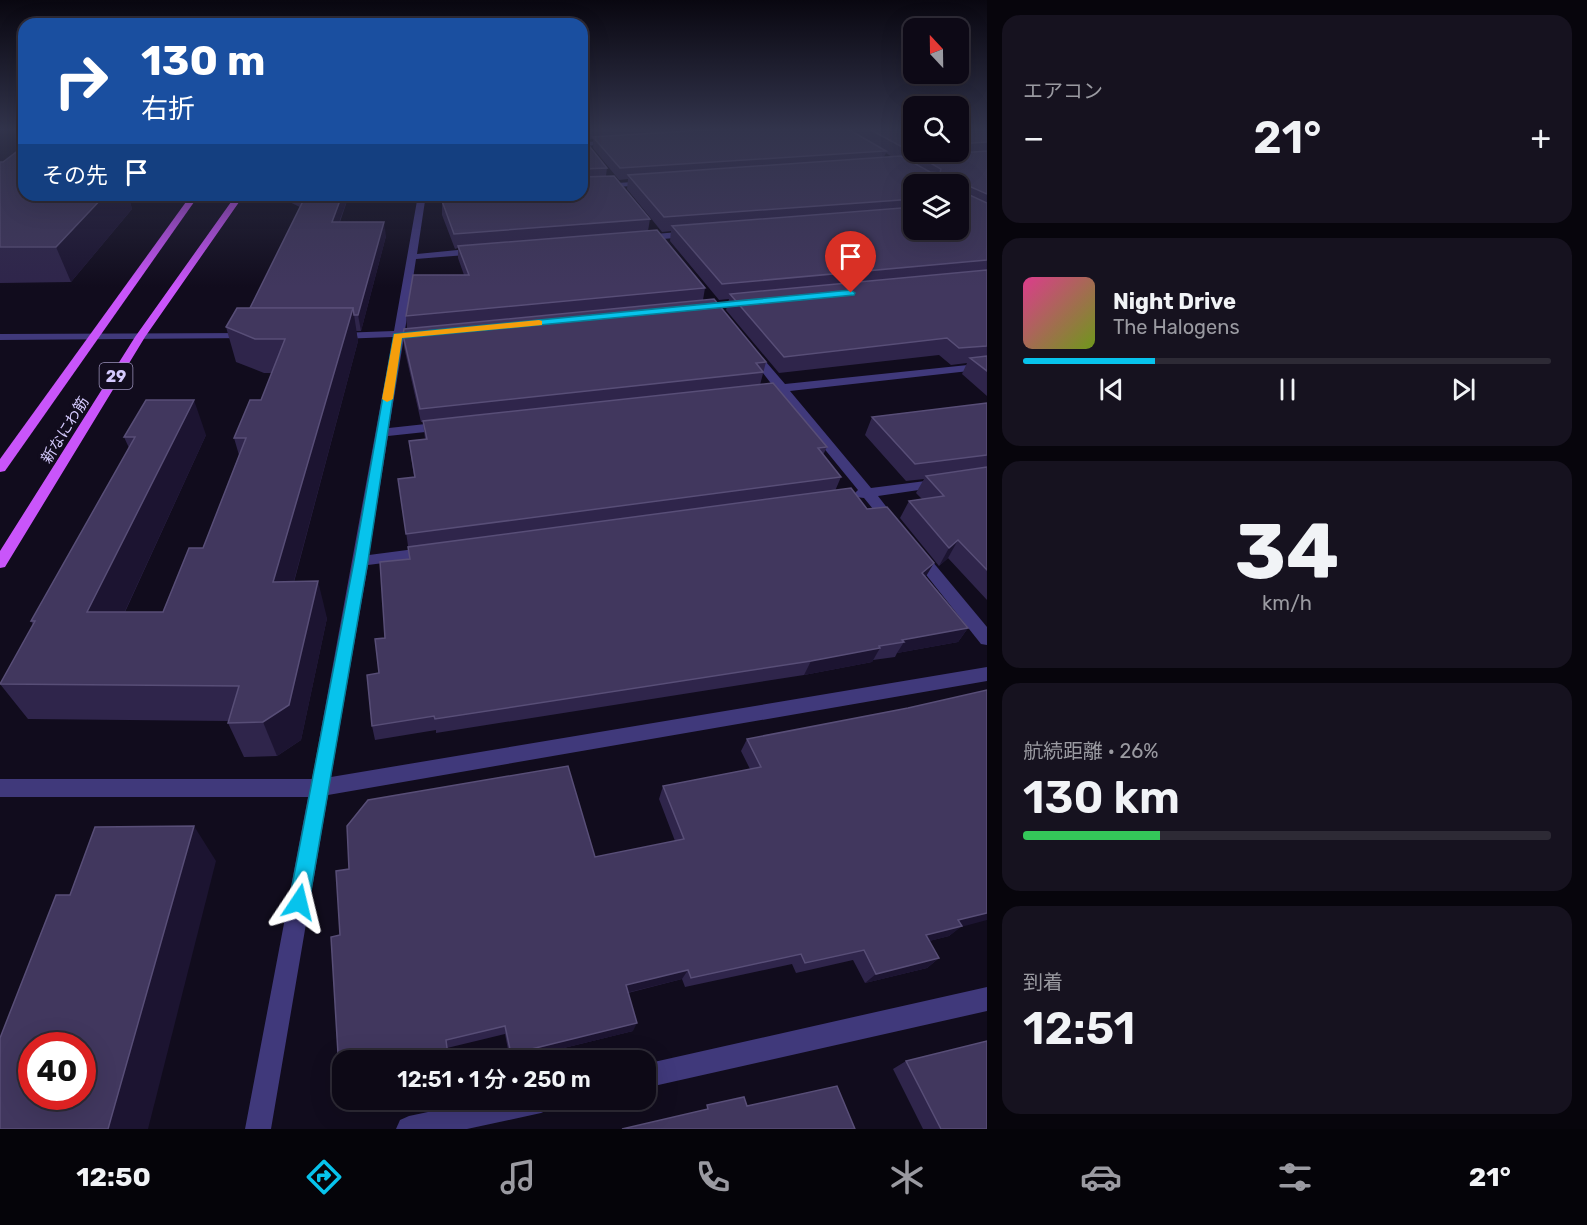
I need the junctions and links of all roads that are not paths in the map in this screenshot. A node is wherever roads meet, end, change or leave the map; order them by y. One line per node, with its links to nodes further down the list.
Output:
1 (662, 182): 2 (street)
2 (588, 187)
3 (191, 201): 18 (main road, 新なにわ筋 / 29)
4 (236, 201): 17 (main road, 新なにわ筋 / 29)
5 (421, 201): 9 (street)
6 (704, 233): 7 (street)
7 (634, 239)
8 (494, 250): 9 (street)
9 (412, 257): 15 (street)
10 (762, 302): 11 (street)
11 (691, 308)
12 (433, 332): 15 (street)
13 (266, 336): 17 (street)
14 (326, 336): 15 (street)
15 (398, 336): 24 (street)
16 (0, 337): 18 (street)
17 (141, 337): 18 (street); 33 (main road, 新なにわ筋 / 29)
18 (94, 338): 25 (main road, 新なにわ筋 / 29)
19 (745, 343): 21 (street)
20 (987, 366): 21 (street)
21 (782, 389): 22 (street); 27 (street)
22 (759, 391)
23 (452, 425): 24 (street)
24 (382, 433): 32 (street)
25 (0, 468)
26 (954, 482): 27 (street)
27 (868, 493): 28 (street); 29 (street)
28 (845, 496)
29 (897, 529)
30 (912, 547): 34 (street)
31 (442, 550): 32 (street)
32 (361, 561): 37 (street)
33 (0, 563)
34 (987, 639)
35 (987, 674): 37 (street)
36 (0, 788): 37 (street)
37 (320, 788): 41 (street)
38 (987, 999): 39 (street)
39 (656, 1074)
40 (495, 1110): 42 (street)
41 (258, 1129)
42 (409, 1129)

